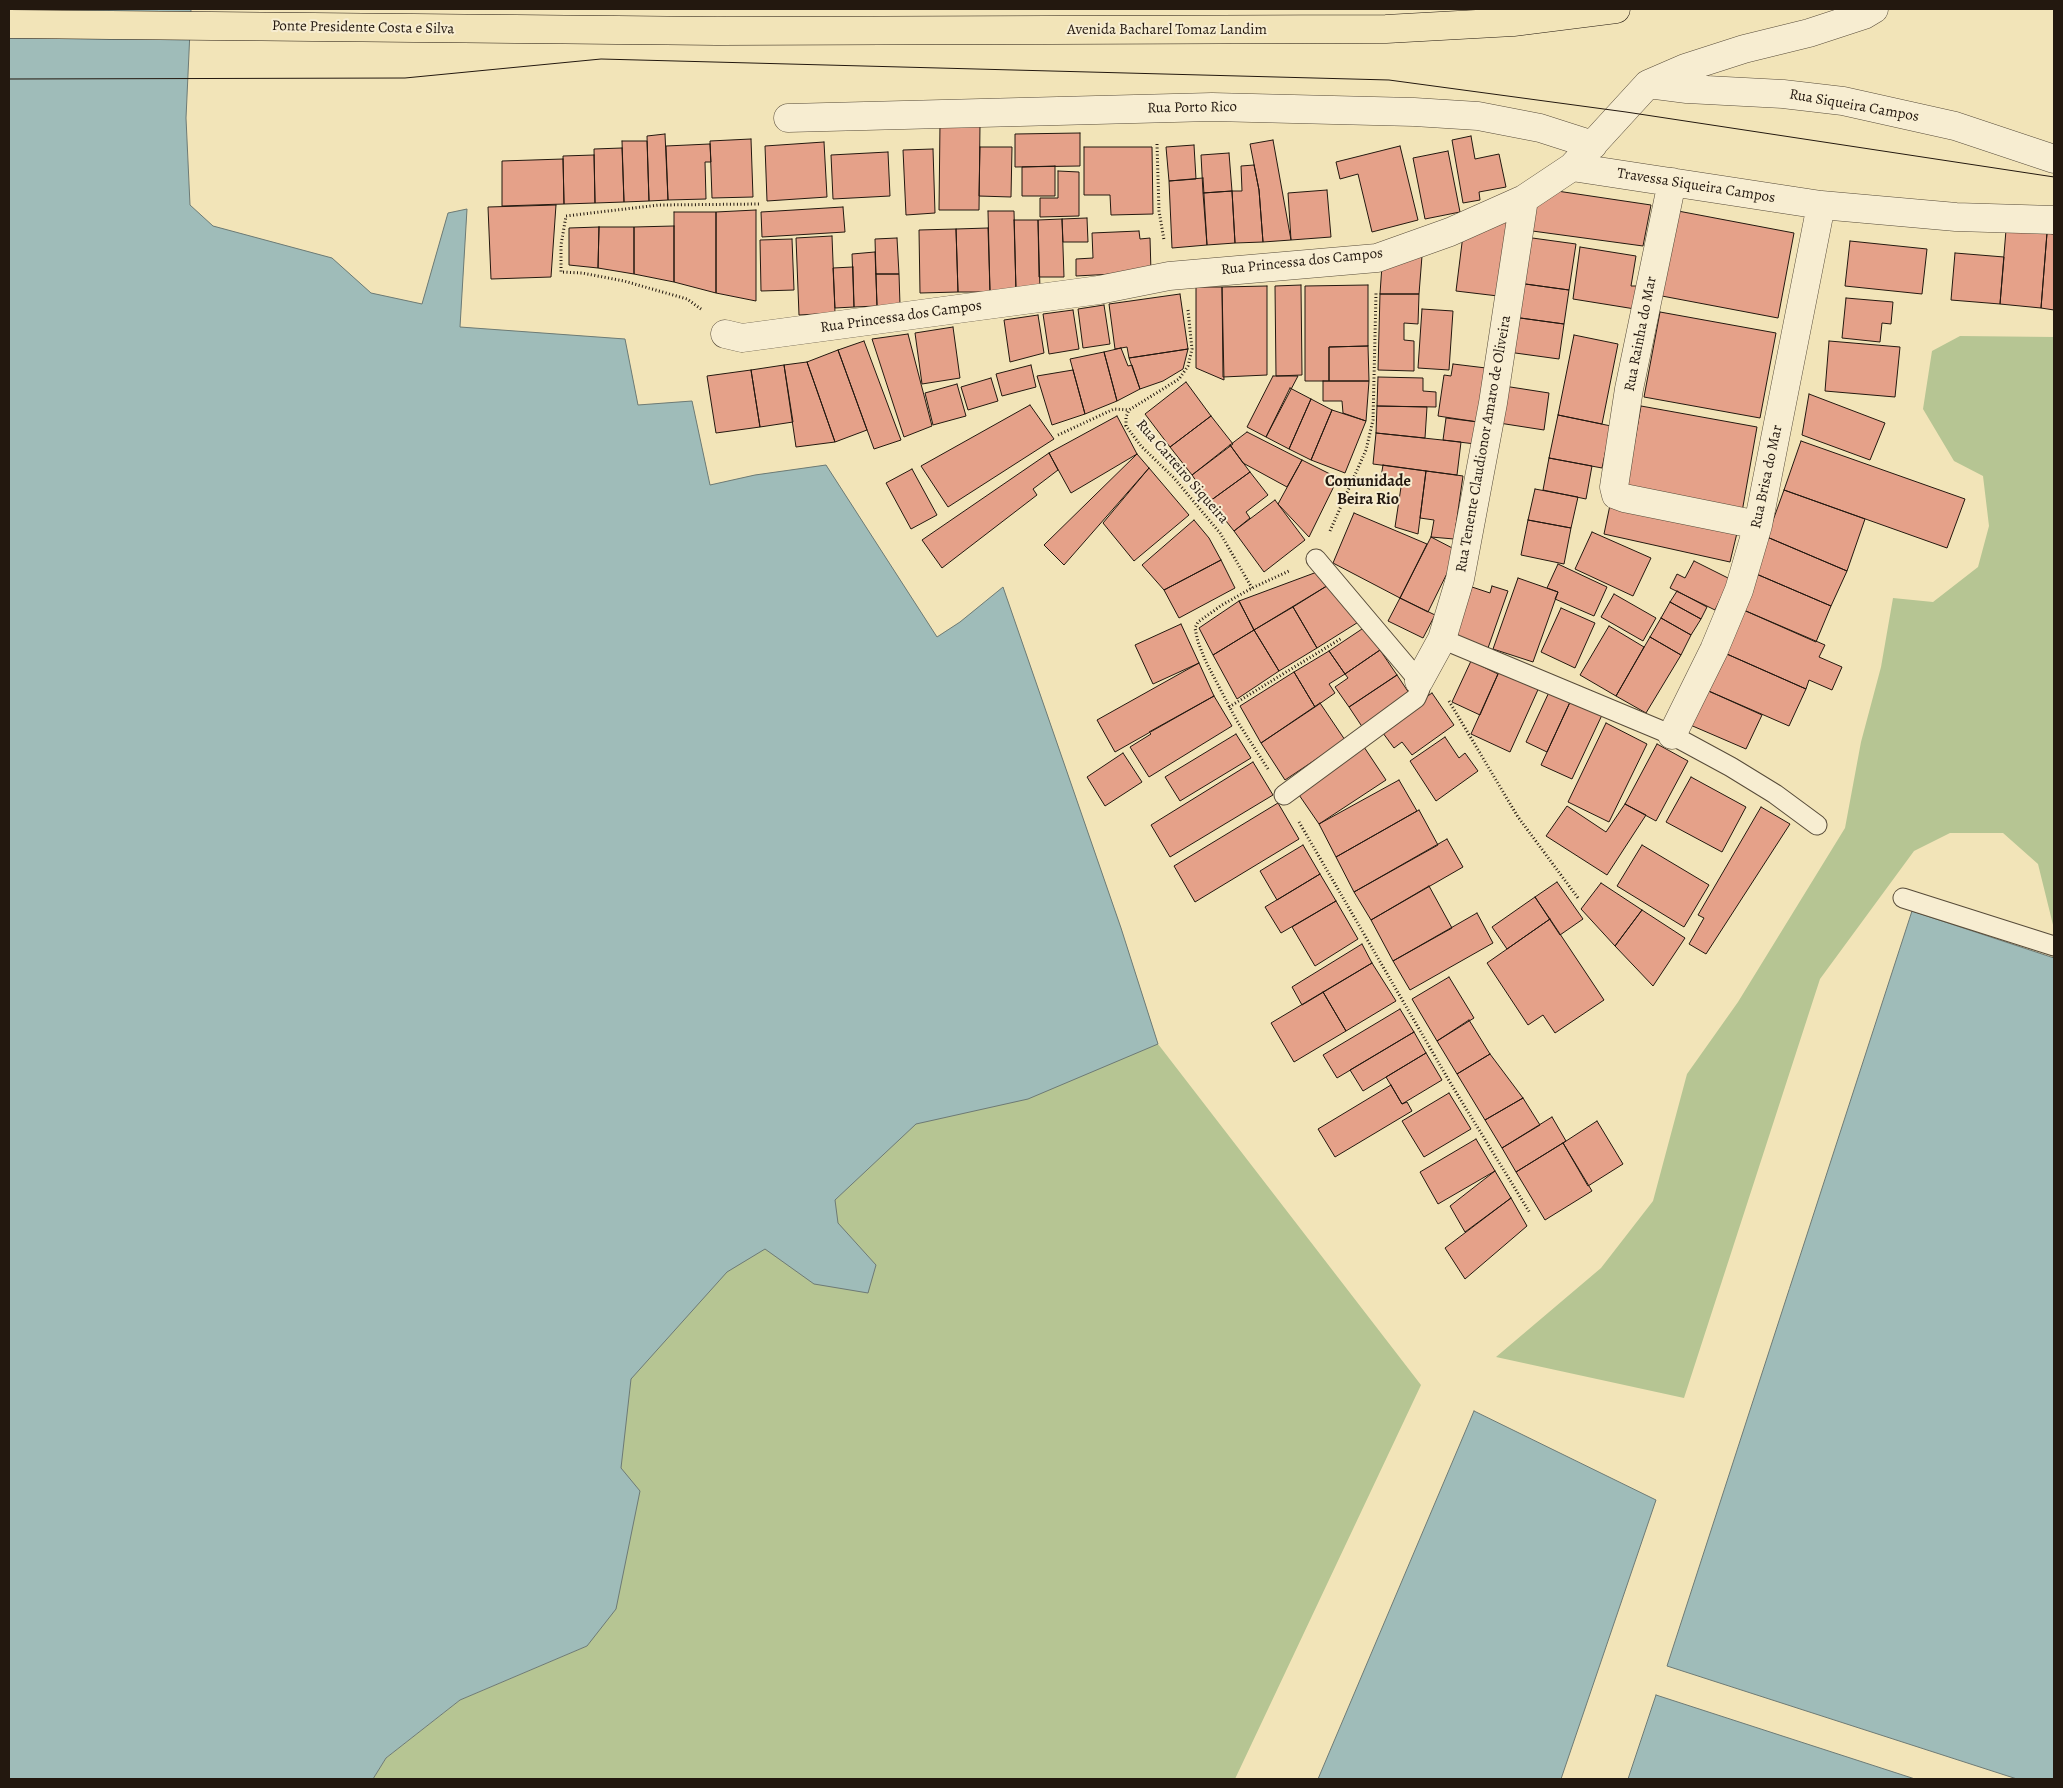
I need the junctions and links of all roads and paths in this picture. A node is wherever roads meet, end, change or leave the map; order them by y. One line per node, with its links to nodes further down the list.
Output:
1 (1616, 9): 3 (highway, Avenida Bacharel Tomaz Landim)
2 (1874, 9): 6 (street, Rua Princessa dos Campos)
3 (1490, 16): 5 (highway, Avenida Bacharel Tomaz Landim)
4 (9, 24): 5 (highway, Ponte Presidente Costa e Silva)
5 (718, 31)
6 (1648, 84): 9 (street, Rua Princessa dos Campos); 10 (street, Rua Siqueira Campos)
7 (1156, 108): 8 (street, Rua Porto Rico); 9 (street, Rua Porto Rico); 18 (path, Rua Carteiro Siqueira)
8 (788, 118)
9 (1593, 146): 11 (street, Rua Princessa dos Campos)
10 (2054, 159)
11 (1572, 167): 12 (street, Travessa Siqueira Campos); 13 (street, Rua Princessa dos Campos)
12 (1672, 182): 15 (street, Travessa Siqueira Campos); 22 (street, Rua Rainha do Mar)
13 (1524, 199): 17 (street, Rua Princessa dos Campos); 26 (street, Rua Tenente Claudionor Amaro de Oliveira)
14 (761, 204): 19 (path)
15 (1820, 205): 16 (street); 22 (street, Rua Brisa do Mar)
16 (2054, 220)
17 (1377, 258): 18 (street, Rua Princessa dos Campos); 23 (path)
18 (1177, 275): 19 (street, Rua Princessa dos Campos); 20 (path, Rua Carteiro Siqueira)
19 (725, 334)
20 (1130, 410): 21 (path); 24 (path, Rua Carteiro Siqueira)
21 (1058, 434)
22 (1758, 525): 29 (street, Rua Brisa do Mar)
23 (1316, 560): 24 (path); 25 (lane)
24 (1252, 588): 28 (path)
25 (1370, 621): 27 (lane); 28 (path)
26 (1442, 639): 27 (street, Rua Tenente Claudionor Amaro de Oliveira); 29 (lane)
27 (1423, 674): 30 (lane); 32 (path)
28 (1229, 707): 30 (path)
29 (1672, 736): 31 (lane)
30 (1284, 795): 35 (path)
31 (1817, 825)
32 (1578, 898)
33 (1903, 898): 34 (lane)
34 (2054, 946)
35 (1530, 1212)

